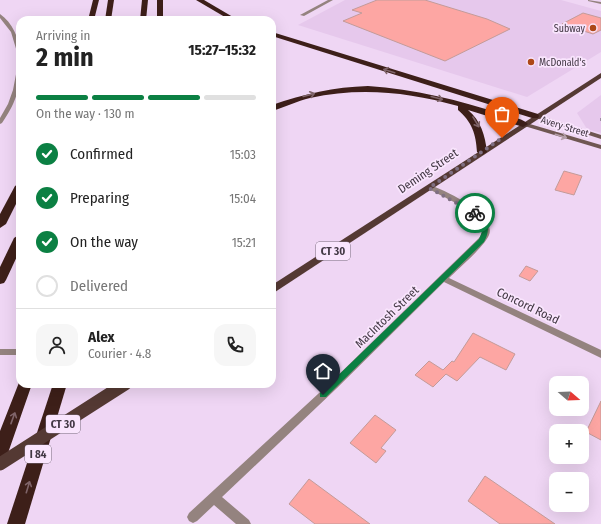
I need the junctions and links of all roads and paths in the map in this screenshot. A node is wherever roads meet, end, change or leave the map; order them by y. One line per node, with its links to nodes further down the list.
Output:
1 (96, 0): 11 (highway)
2 (111, 0): 12 (highway)
3 (145, 0): 13 (highway)
4 (160, 0): 14 (highway)
5 (199, 0): 15 (highway)
6 (331, 0): 10 (street)
7 (590, 0): 8 (street)
8 (601, 3)
9 (0, 15): 17 (street)
10 (302, 15)
11 (92, 16)
12 (109, 16)
13 (143, 16)
14 (160, 16)
15 (228, 16)
16 (276, 35): 22 (highway, one-way to 16)
17 (16, 41)
18 (601, 75): 22 (main road, Deming Street / CT 30)
19 (16, 89): 23 (street)
20 (454, 103): 21 (highway, one-way to 20); 24 (highway); 27 (highway, one-way to 27)
21 (276, 107)
22 (535, 116): 24 (main road, Deming Street / CT 30); 25 (main road, Avery Street)
23 (0, 122)
24 (523, 124): 26 (main road, Avery Street, one-way to 26); 27 (main road, Deming Street / CT 30)
25 (601, 137)
26 (601, 147)
27 (482, 152): 28 (main road, Deming Street / CT 30)
28 (429, 188): 32 (street, MacIntosh Street); 34 (main road, Deming Street / CT 30)
29 (16, 194): 30 (highway)
30 (0, 224)
31 (16, 246): 33 (highway)
32 (444, 279): 37 (street, Concord Road); 43 (street, MacIntosh Street)
33 (0, 280)
34 (276, 287)
35 (0, 352): 36 (lane)
36 (16, 352)
37 (601, 354)
38 (24, 388): 41 (highway, one-way to 38)
39 (59, 388): 45 (highway, I 84, one-way to 39)
40 (119, 388): 42 (main road, CT 30, bridge)
41 (0, 453)
42 (0, 464)
43 (214, 498): 44 (street, MacIntosh Street); 46 (street)
44 (194, 517)
45 (16, 524)
46 (245, 524)

